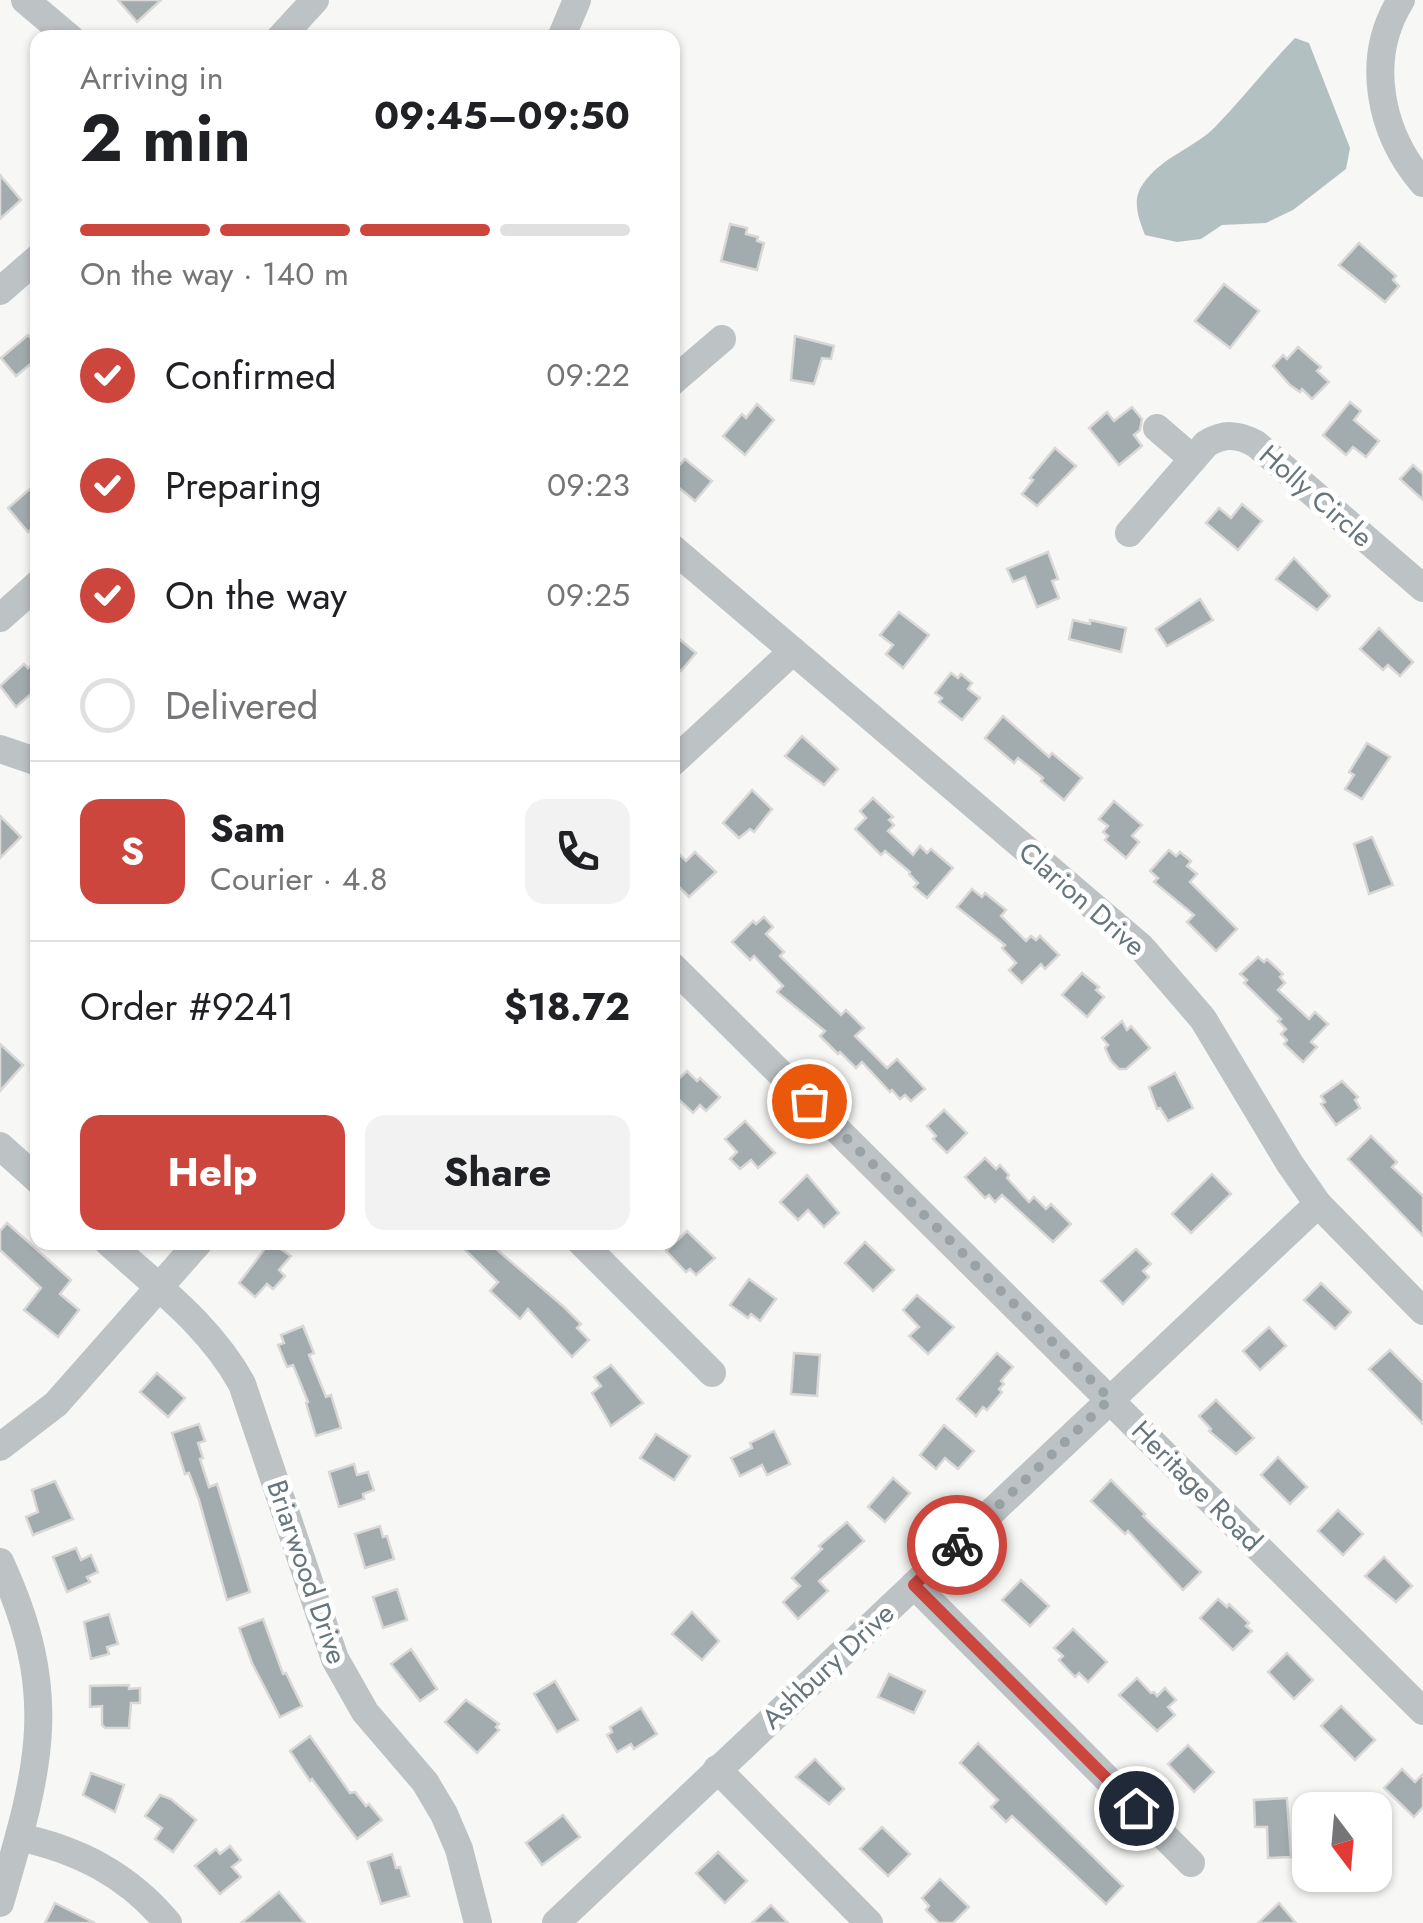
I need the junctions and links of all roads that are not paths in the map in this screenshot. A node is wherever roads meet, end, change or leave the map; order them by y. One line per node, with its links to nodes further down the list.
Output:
1 (25, 0): 5 (street)
2 (316, 0): 6 (street)
3 (577, 0): 7 (street)
4 (1401, 0): 8 (street)
5 (61, 30)
6 (288, 30)
7 (564, 30)
8 (1423, 183)
9 (30, 265): 10 (street)
10 (0, 291)
11 (722, 339): 12 (street)
12 (680, 375)
13 (1157, 428): 14 (street)
14 (1193, 459): 15 (street); 17 (street, Holly Circle)
15 (1130, 533)
16 (680, 555): 20 (street, Clarion Drive)
17 (1423, 588)
18 (30, 591): 19 (street)
19 (0, 618)
20 (793, 652): 22 (street); 27 (street, Clarion Drive)
21 (0, 749): 23 (street)
22 (680, 756)
23 (30, 759)
24 (680, 974): 34 (street, Heritage Road)
25 (0, 1146): 26 (street)
26 (30, 1173)
27 (1318, 1204): 32 (street, Clarion Drive); 34 (street, Ashbury Drive)
28 (117, 1250): 31 (street, Briarwood Drive)
29 (192, 1250): 31 (street)
30 (590, 1250): 33 (street)
31 (159, 1288): 35 (street); 44 (street, Briarwood Drive)
32 (1423, 1311)
33 (712, 1372)
34 (1110, 1399): 37 (street, Ashbury Drive); 38 (street, Heritage Road)
35 (0, 1446)
36 (0, 1562): 40 (street)
37 (914, 1585): 39 (street, Ashbury Drive); 41 (street)
38 (1423, 1711)
39 (717, 1769): 45 (street, Ashbury Drive); 46 (street)
40 (19, 1838): 42 (street); 43 (street)
41 (1191, 1863)
42 (0, 1903)
43 (168, 1923)
44 (478, 1923)
45 (556, 1923)
46 (868, 1923)

